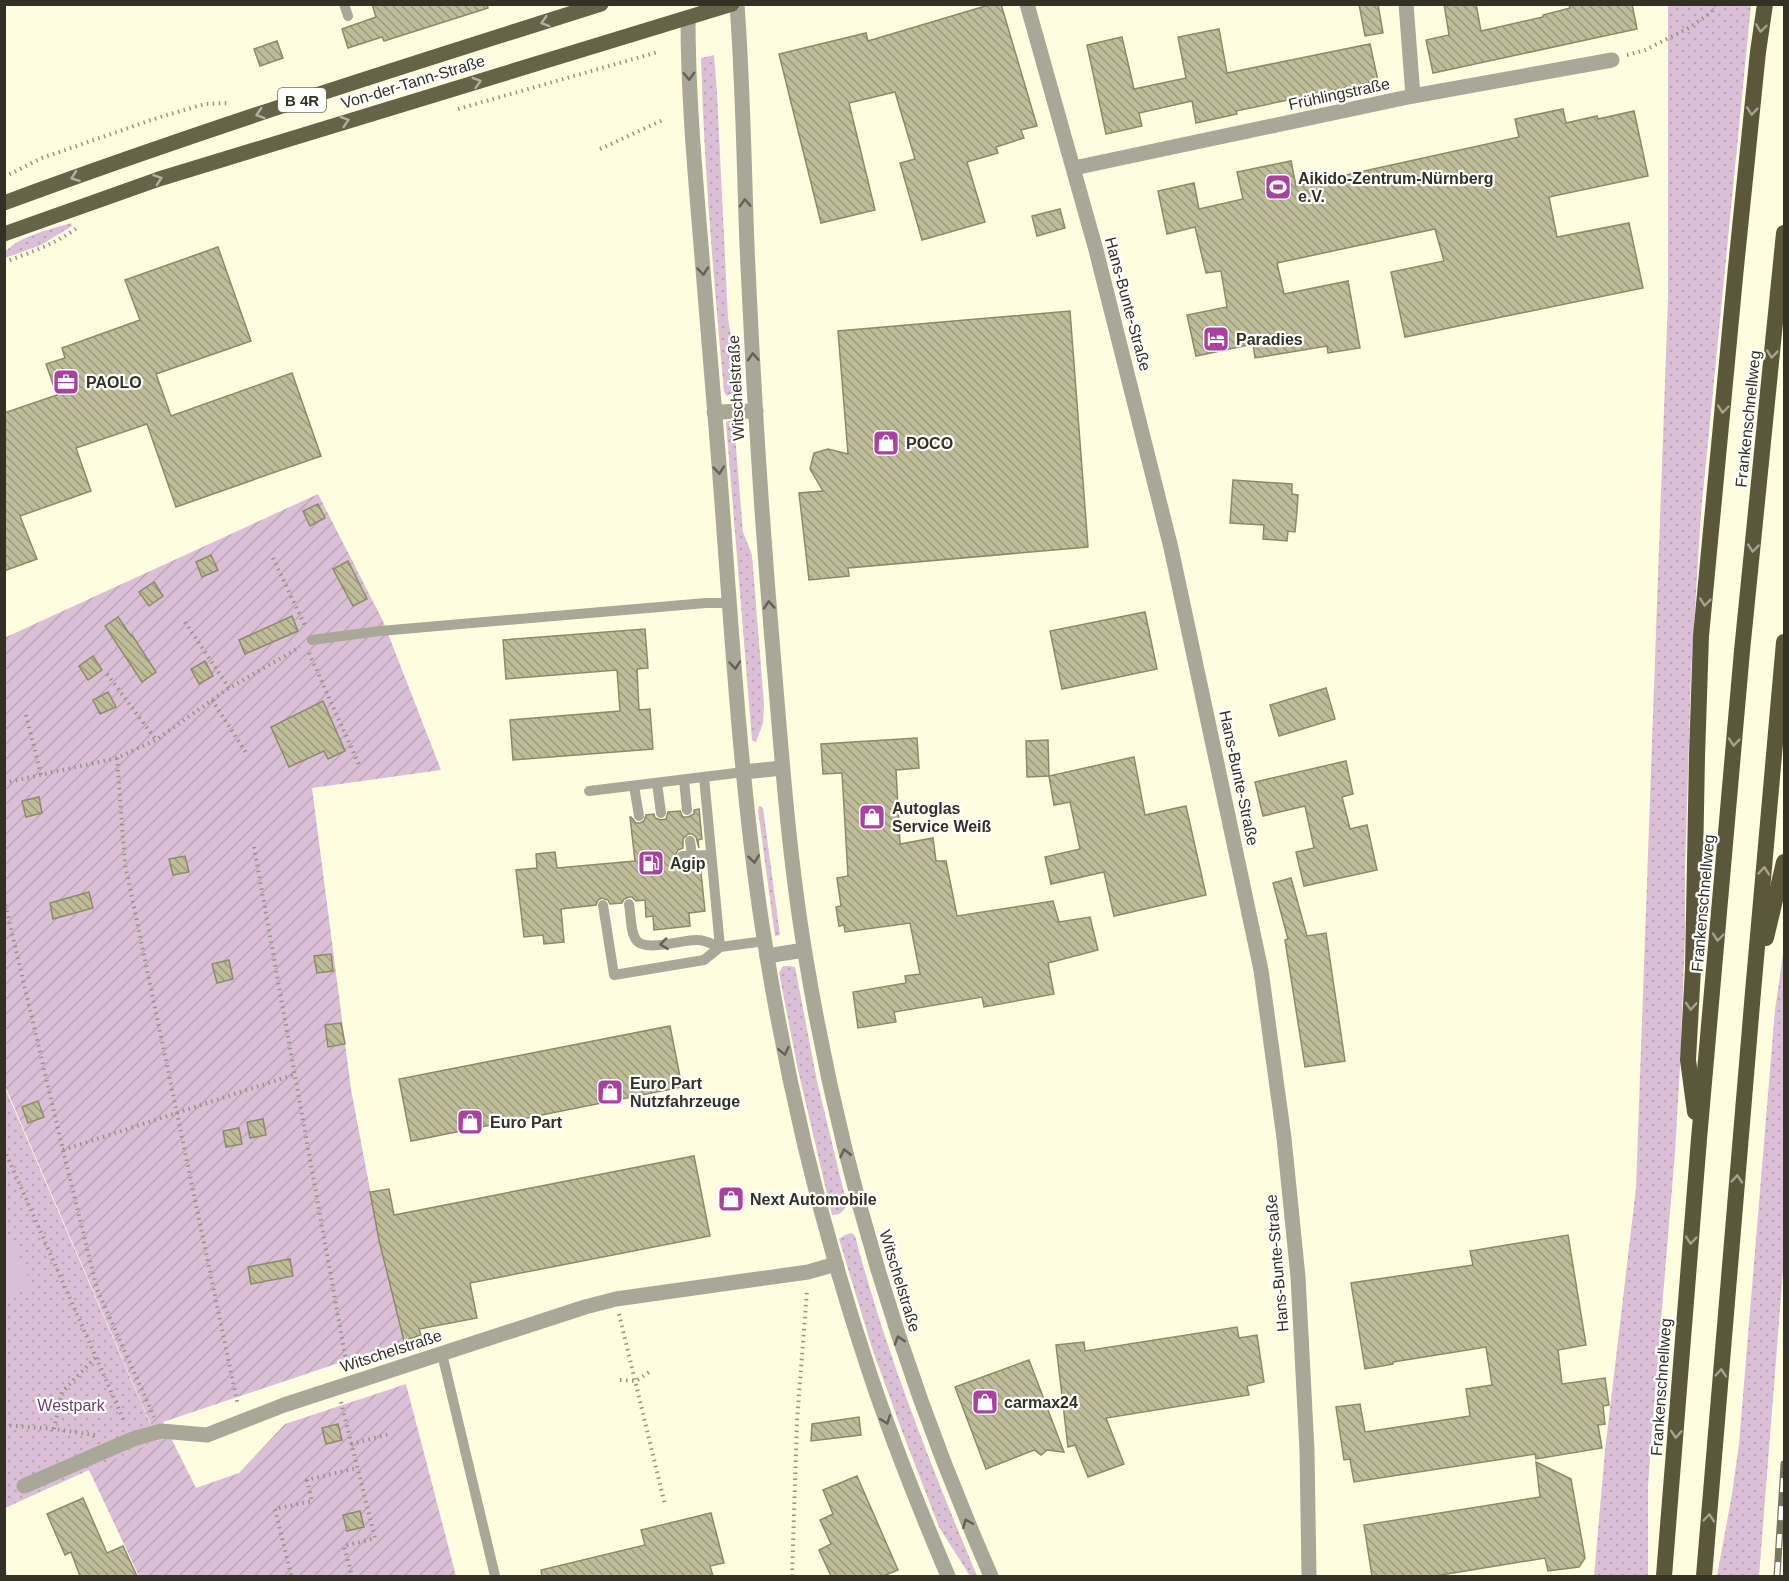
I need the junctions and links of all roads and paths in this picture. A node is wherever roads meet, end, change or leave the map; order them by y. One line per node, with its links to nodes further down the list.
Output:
1 (344, 4): 9 (lane)
2 (601, 4): 18 (main road, Von-der-Tann-Straße / B 4R, one-way to 18)
3 (732, 4): 10 (main road, Von-der-Tann-Straße / B 4R)
4 (737, 4): 23 (street, Witschelstraße, one-way to 4)
5 (1027, 4): 17 (street, Hans-Bunte-Straße)
6 (1406, 4): 13 (street)
7 (1715, 4): 12 (path)
8 (1765, 4): 63 (highway, one-way to 63)
9 (348, 16)
10 (688, 18): 21 (main road, Von-der-Tann-Straße / B 4R, one-way to 10); 24 (street, Witschelstraße, one-way to 24)
11 (658, 52): 14 (path)
12 (1612, 60): 13 (street, Frühlingstraße)
13 (1413, 96): 17 (street, Frühlingstraße)
14 (448, 112)
15 (663, 120): 16 (path)
16 (600, 149)
17 (1074, 168): 91 (street, Hans-Bunte-Straße)
18 (4, 203)
19 (80, 226): 22 (path)
20 (1785, 233): 63 (highway, Frankenschnellweg, one-way to 63)
21 (4, 234)
22 (4, 262)
23 (756, 411): 24 (street); 38 (street, Witschelstraße, one-way to 23)
24 (714, 412): 26 (street, Witschelstraße, one-way to 26)
25 (273, 558): 28 (path)
26 (730, 603): 28 (lane); 39 (street, Witschelstraße, one-way to 39)
27 (185, 622): 31 (path)
28 (312, 640)
29 (1785, 642): 60 (highway, one-way to 29)
30 (107, 674): 34 (path)
31 (229, 688): 32 (path); 37 (path)
32 (212, 700): 34 (path); 35 (path)
33 (26, 715): 40 (path)
34 (156, 740): 36 (path)
35 (246, 754)
36 (117, 758): 40 (path); 62 (path)
37 (359, 765)
38 (782, 768): 39 (street); 59 (street, Witschelstraße)
39 (744, 772): 41 (lane); 58 (street, Witschelstraße, one-way to 58)
40 (41, 775): 43 (path)
41 (704, 777): 42 (lane); 52 (lane)
42 (684, 780): 44 (lane); 47 (lane)
43 (4, 783)
44 (657, 783): 45 (lane); 48 (lane)
45 (634, 786): 46 (lane); 49 (lane)
46 (589, 791)
47 (687, 810)
48 (661, 813)
49 (639, 816)
50 (690, 841): 52 (lane)
51 (254, 847): 61 (path)
52 (710, 855): 57 (lane)
53 (1785, 862): 60 (highway)
54 (4, 899): 65 (path)
55 (629, 904): 57 (lane, one-way to 55)
56 (603, 905): 57 (lane)
57 (720, 947): 58 (lane)
58 (766, 948): 59 (street); 66 (street, Witschelstraße, one-way to 66)
59 (804, 950): 90 (street, Witschelstraße, one-way to 59)
60 (1753, 992): 93 (highway, one-way to 60)
61 (296, 1074): 62 (path); 74 (path)
62 (178, 1112): 65 (path); 75 (path)
63 (1699, 1139): 92 (highway, Frankenschnellweg, one-way to 92)
64 (4, 1149): 70 (path)
65 (63, 1150): 78 (path)
66 (836, 1264): 67 (street, Witschelstraße); 89 (street, Witschelstraße, one-way to 89)
67 (808, 1272): 68 (street, Witschelstraße); 88 (path)
68 (616, 1299): 69 (street, Witschelstraße); 73 (path)
69 (442, 1354): 74 (street, Witschelstraße); 87 (lane)
70 (96, 1357): 77 (path); 80 (path)
71 (650, 1372): 73 (path)
72 (620, 1380): 73 (path)
73 (636, 1381): 84 (path)
74 (344, 1385): 75 (street, Witschelstraße); 81 (path)
75 (242, 1422): 78 (street, Witschelstraße)
76 (4, 1425): 77 (path)
77 (54, 1429): 80 (path)
78 (160, 1431): 80 (street)
79 (390, 1434): 81 (path)
80 (133, 1439): 83 (street)
81 (351, 1444): 82 (path)
82 (357, 1468): 85 (path); 86 (path)
83 (24, 1486)
84 (665, 1505)
85 (291, 1575)
86 (352, 1576)
87 (495, 1576)
88 (792, 1576)
89 (948, 1576)
90 (991, 1576)
91 (1310, 1576)
92 (1664, 1576)
93 (1704, 1576)

